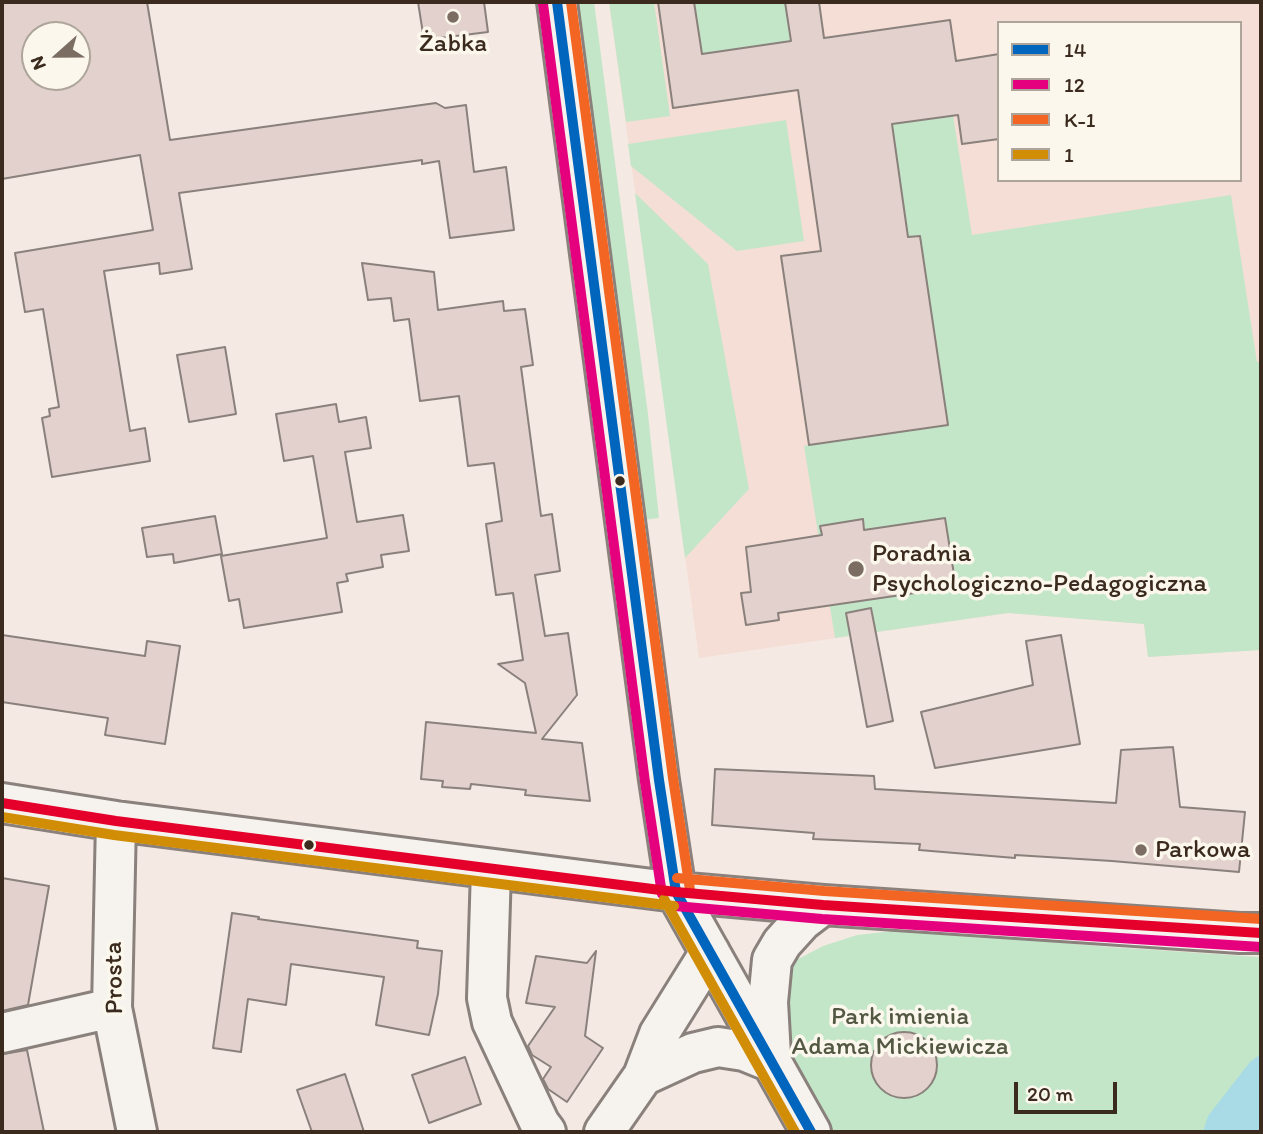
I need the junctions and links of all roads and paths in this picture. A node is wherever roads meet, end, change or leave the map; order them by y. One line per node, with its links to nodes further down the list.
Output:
1 (557, 2): 5 (street)
2 (2, 803): 3 (street)
3 (116, 821): 4 (street); 9 (street, Prosta)
4 (491, 870): 5 (street); 14 (street)
5 (676, 892): 6 (street); 8 (street)
6 (823, 905): 7 (street); 11 (street)
7 (1261, 933)
8 (710, 953): 11 (street); 12 (street)
9 (112, 1007): 10 (street); 13 (street, Prosta)
10 (2, 1033)
11 (771, 1062): 12 (street); 16 (street)
12 (643, 1076): 15 (street)
13 (137, 1132)
14 (547, 1132)
15 (604, 1132)
16 (811, 1132)

